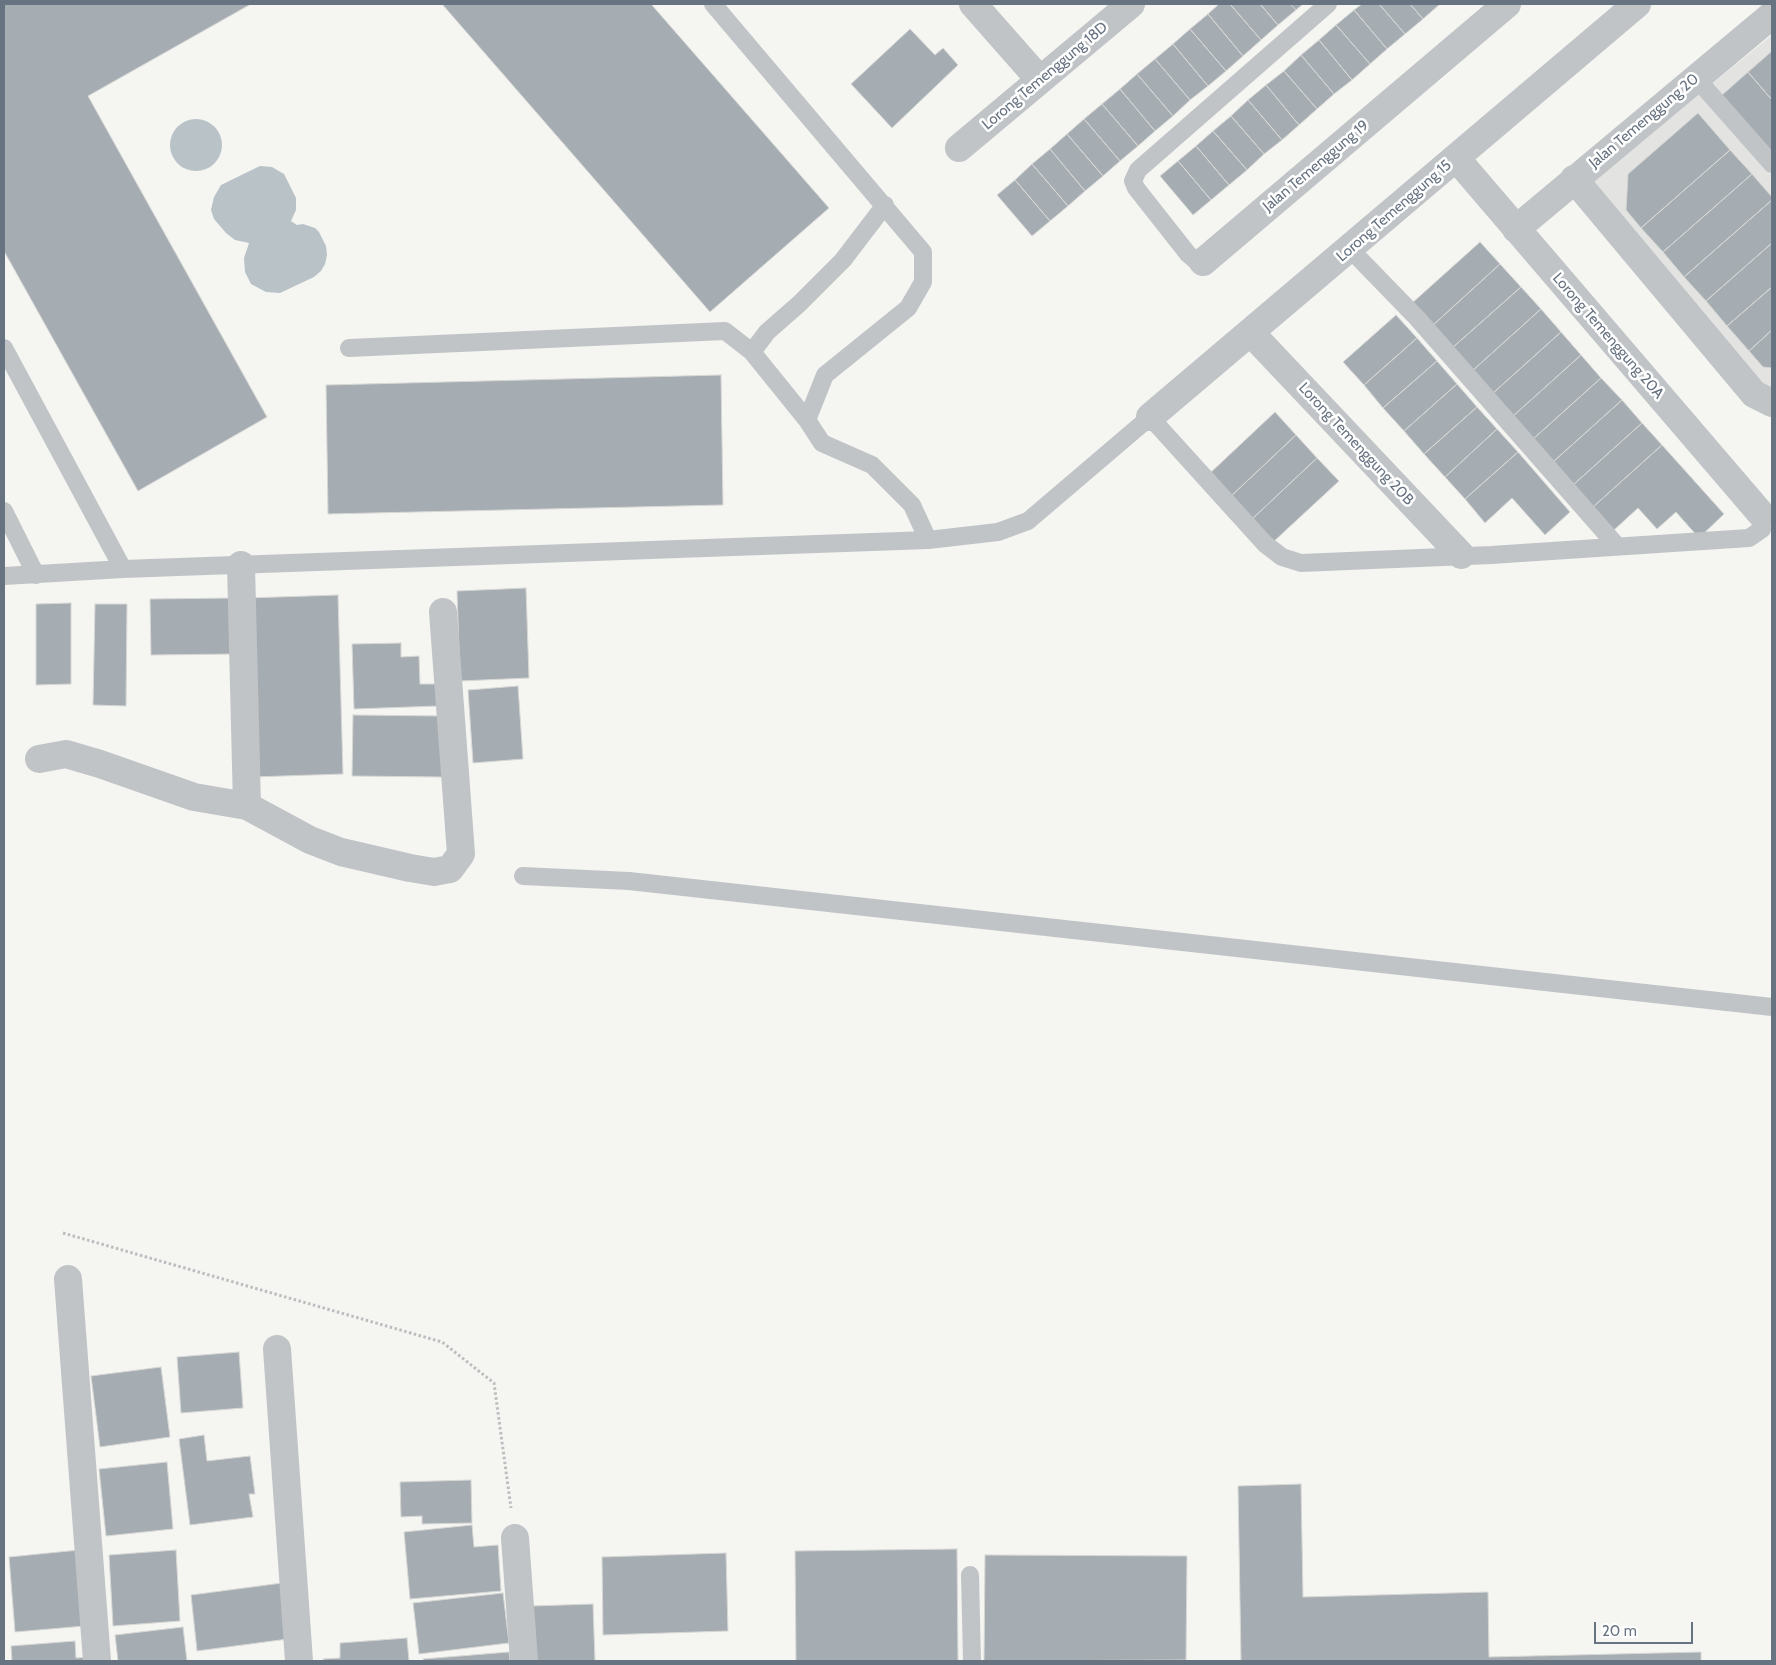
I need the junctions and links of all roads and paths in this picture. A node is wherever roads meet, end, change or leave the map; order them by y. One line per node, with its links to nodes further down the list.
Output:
1 (713, 4): 14 (lane)
2 (974, 4): 9 (street)
3 (1130, 4): 9 (street, Lorong Temenggung 18D)
4 (1328, 4): 17 (lane, Jalan Temenggung 19)
5 (1507, 4): 17 (street, Jalan Temenggung 19)
6 (1637, 4): 11 (street, Lorong Temenggung 15)
7 (1772, 15): 8 (street, Jalan Temenggung 20)
8 (1696, 78): 12 (lane); 13 (street, Jalan Temenggung 20)
9 (1040, 80): 10 (street, Lorong Temenggung 18D)
10 (959, 148)
11 (1456, 158): 15 (street, Lorong Temenggung 20A); 16 (street, Lorong Temenggung 15)
12 (1772, 164)
13 (1574, 179): 15 (street, Jalan Temenggung 20); 22 (street)
14 (885, 205): 21 (lane); 24 (lane)
15 (1516, 229): 26 (street, Lorong Temenggung 20A)
16 (1350, 249): 18 (street, Lorong Temenggung 15); 28 (lane)
17 (1203, 262)
18 (1251, 333): 23 (street, Lorong Temenggung 15); 29 (street, Lorong Temenggung 20B)
19 (4, 348): 31 (lane)
20 (349, 348): 21 (lane)
21 (752, 352): 24 (lane)
22 (1772, 403)
23 (1150, 417): 27 (lane); 29 (lane)
24 (807, 420): 27 (lane)
25 (4, 511): 32 (lane)
26 (1761, 514): 28 (lane)
27 (928, 540): 30 (lane)
28 (1617, 546): 29 (lane)
29 (1461, 555)
30 (241, 565): 31 (lane); 36 (street)
31 (123, 569): 32 (lane)
32 (36, 575): 33 (lane)
33 (4, 576)
34 (443, 612): 36 (street)
35 (39, 759): 36 (street)
36 (247, 806)
37 (522, 876): 38 (lane)
38 (1772, 1007)
39 (64, 1232): 42 (path)
40 (68, 1279): 44 (street)
41 (277, 1349): 45 (street)
42 (515, 1538): 46 (street)
43 (970, 1575): 47 (lane)
44 (97, 1661)
45 (299, 1661)
46 (524, 1661)
47 (972, 1661)

